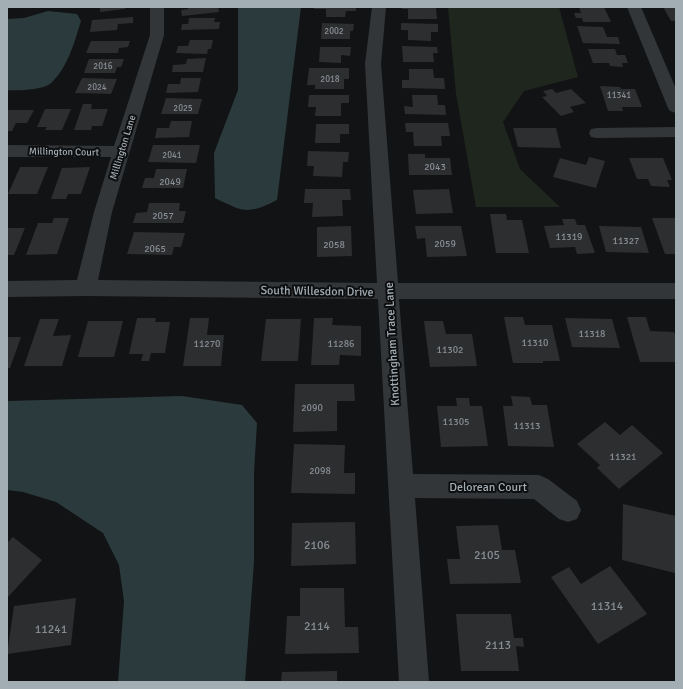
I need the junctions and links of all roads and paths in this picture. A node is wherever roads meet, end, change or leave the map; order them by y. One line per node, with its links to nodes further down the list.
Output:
1 (157, 7): 8 (street, Millington Lane)
2 (378, 7): 11 (street, Knottingham Trace Lane)
3 (634, 7): 4 (street)
4 (676, 108)
5 (676, 132): 6 (street)
6 (596, 133)
7 (7, 151): 8 (street, Millington Court)
8 (120, 152): 9 (street, Millington Lane)
9 (86, 288): 10 (street, South Willesdon Drive); 11 (street, South Willesdon Drive)
10 (7, 289)
11 (389, 291): 12 (street, South Willesdon Drive); 13 (street, Knottingham Trace Lane)
12 (676, 291)
13 (400, 486): 14 (street, Delorean Court); 15 (street, Knottingham Trace Lane)
14 (568, 510)
15 (414, 682)

